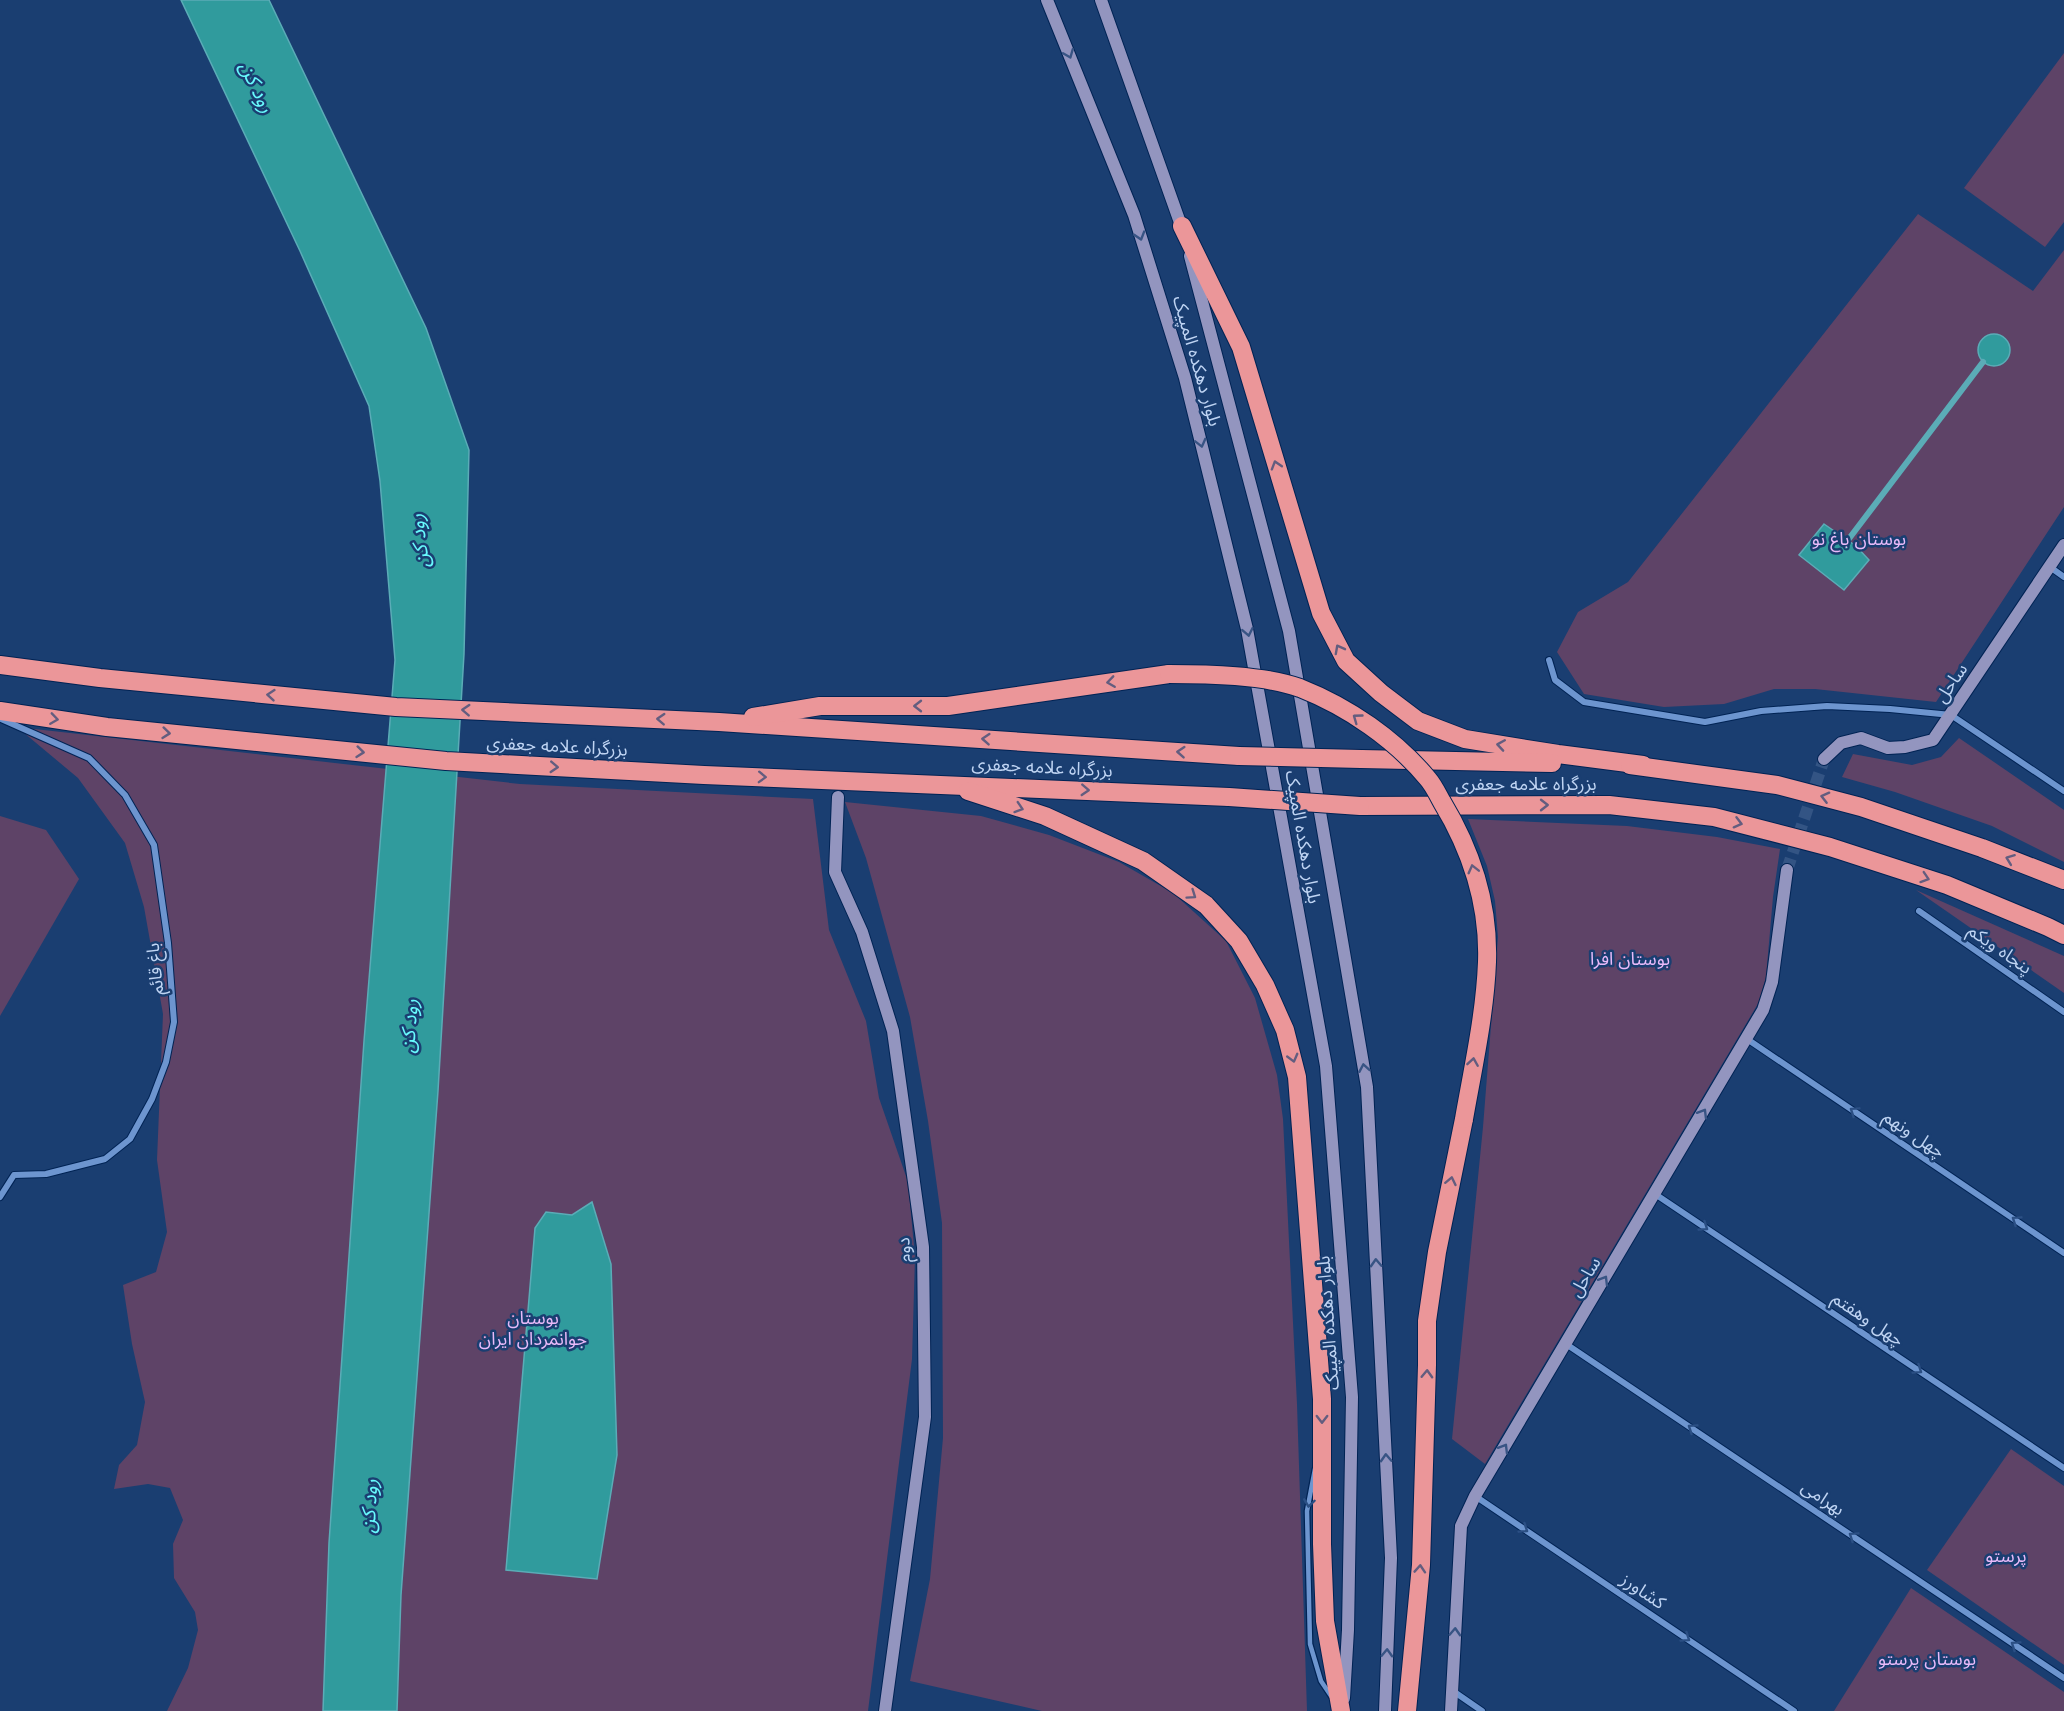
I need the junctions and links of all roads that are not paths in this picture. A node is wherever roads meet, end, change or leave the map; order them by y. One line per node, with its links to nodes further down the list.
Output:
1 (1047, 0): 34 (main road, بلوار دهکده المپیک, one-way to 34)
2 (1101, 0): 3 (main road, بلوار دهکده المپیک)
3 (1182, 226): 14 (highway, one-way to 3); 35 (main road, بلوار دهکده المپیک, one-way to 3)
4 (2064, 545): 5 (main road, ساحل)
5 (2049, 567): 6 (street); 10 (main road, ساحل)
6 (2064, 577)
7 (1548, 660): 10 (street)
8 (0, 665): 12 (highway, بزرگراه علامه جعفری, one-way to 8)
9 (0, 711): 15 (highway, بزرگراه علامه جعفری, one-way to 15)
10 (1951, 715): 13 (main road, ساحل); 16 (street)
11 (0, 718): 25 (street, باغ قائم)
12 (719, 722): 14 (highway, بزرگراه علامه جعفری, one-way to 12, bridge); 36 (highway, one-way to 12, bridge)
13 (1824, 759)
14 (1642, 765): 19 (highway, بزرگراه علامه جعفری, one-way to 14)
15 (943, 784): 21 (highway, بزرگراه علامه جعفری, one-way to 21, bridge); 34 (highway, one-way to 34)
16 (2064, 791)
17 (838, 796): 33 (main road, دوم)
18 (1787, 870): 23 (main road, ساحل)
19 (2064, 880)
20 (1919, 911): 22 (street, پنجاه ویکم)
21 (2064, 935)
22 (2064, 1012)
23 (1747, 1039): 24 (main road, ساحل, one-way to 23); 26 (street, چهل ونهم, one-way to 23)
24 (1655, 1194): 27 (main road, ساحل, one-way to 24); 29 (street, چهل وهفتم, one-way to 29)
25 (0, 1197)
26 (2064, 1253)
27 (1566, 1344): 30 (main road, ساحل, one-way to 27); 31 (street, بهرامی, one-way to 27)
28 (2064, 1458): 29 (street)
29 (2062, 1467)
30 (1475, 1496): 32 (main road, ساحل, one-way to 30); 39 (street, کشاورز, one-way to 39)
31 (2064, 1678)
32 (1452, 1691): 37 (main road, ساحل); 38 (street)
33 (885, 1711)
34 (1342, 1711)
35 (1385, 1711)
36 (1407, 1711)
37 (1451, 1711)
38 (1482, 1711)
39 (1794, 1711)

